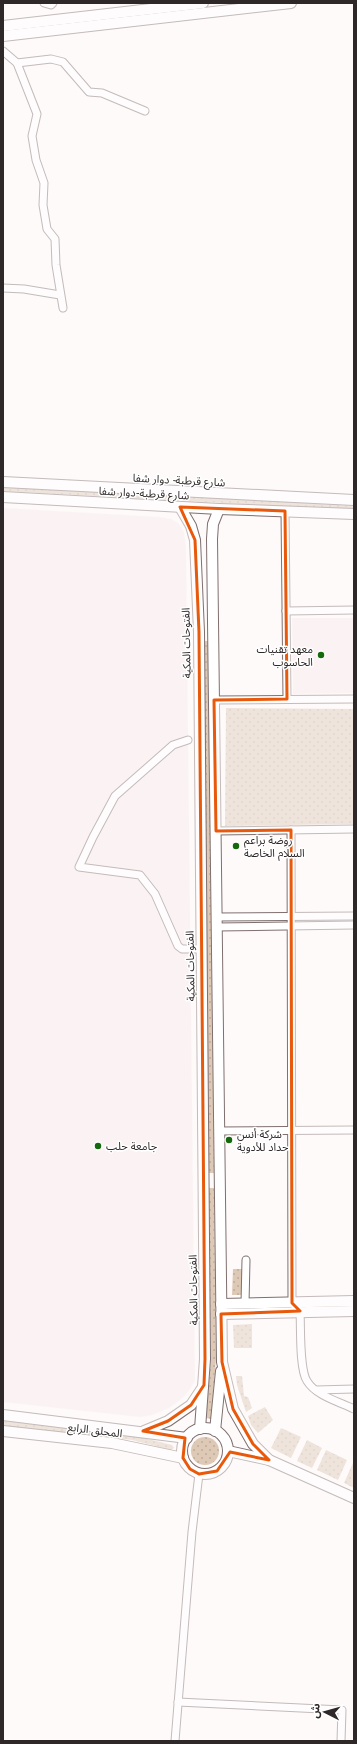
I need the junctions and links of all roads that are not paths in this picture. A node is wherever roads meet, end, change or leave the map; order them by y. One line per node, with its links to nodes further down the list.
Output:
1 (44, 3): 2 (street)
2 (53, 3)
3 (203, 3): 6 (street)
4 (291, 3): 6 (street)
5 (3, 26): 6 (street)
6 (48, 26): 7 (street)
7 (3, 36)
8 (3, 51): 9 (street)
9 (17, 63): 10 (street); 12 (street)
10 (145, 111)
11 (3, 288): 12 (street)
12 (60, 295): 13 (street)
13 (63, 308)
14 (3, 482): 16 (street, شارع قرطبة- دوار شفا)
15 (3, 497): 18 (street, شارع قرطبة-دوار شفا)
16 (308, 499): 17 (street, شارع قرطبة- دوار شفا); 21 (street)
17 (354, 500)
18 (180, 507): 19 (street, شارع قرطبة-دوار شفا); 25 (street, الفتوحات المكية)
19 (219, 509): 20 (street, شارع قرطبة-دوار شفا); 26 (street)
20 (285, 511): 21 (street, شارع قرطبة-دوار شفا); 24 (street)
21 (307, 512): 22 (street, شارع قرطبة-دوار شفا)
22 (354, 514)
23 (354, 610): 24 (street)
24 (286, 611): 27 (street)
25 (198, 632): 26 (street); 39 (street, الفتوحات المكية)
26 (214, 632): 29 (street)
27 (287, 699): 28 (street); 29 (street)
28 (354, 699)
29 (214, 700): 33 (street)
30 (188, 740): 39 (street)
31 (354, 829): 32 (street)
32 (291, 830): 33 (street); 34 (street)
33 (216, 831): 36 (street)
34 (291, 916): 35 (street); 36 (street); 38 (street)
35 (354, 916)
36 (217, 922): 38 (street); 42 (street)
37 (354, 925): 38 (street)
38 (291, 926): 41 (street)
39 (202, 949): 43 (street, الفتوحات المكية)
40 (354, 1130): 41 (street)
41 (292, 1131): 42 (street); 48 (street)
42 (219, 1132): 44 (street)
43 (204, 1180): 44 (street); 53 (street, الفتوحات المكية)
44 (220, 1180): 49 (street)
45 (246, 1260): 47 (street)
46 (354, 1301): 48 (street)
47 (245, 1304): 48 (street); 49 (street)
48 (292, 1304): 50 (street)
49 (221, 1309): 50 (street); 52 (street)
50 (300, 1311): 51 (street); 55 (street)
51 (354, 1311)
52 (222, 1362): 61 (street); 65 (street)
53 (204, 1385): 58 (street, الفتوحات المكية); 60 (street)
54 (354, 1389): 55 (street)
55 (316, 1390): 56 (street)
56 (354, 1409)
57 (3, 1415): 60 (street)
58 (200, 1429): 61 (street); 62 (street)
59 (3, 1431): 64 (street, المحلق الرابع)
60 (142, 1431): 62 (street)
61 (215, 1431): 63 (street)
62 (187, 1438): 64 (street)
63 (228, 1451): 65 (street); 66 (street)
64 (183, 1458): 66 (street)
65 (269, 1460): 67 (street)
66 (199, 1474): 68 (street)
67 (354, 1498)
68 (178, 1702): 69 (street); 70 (street)
69 (175, 1741)
70 (341, 1741)

